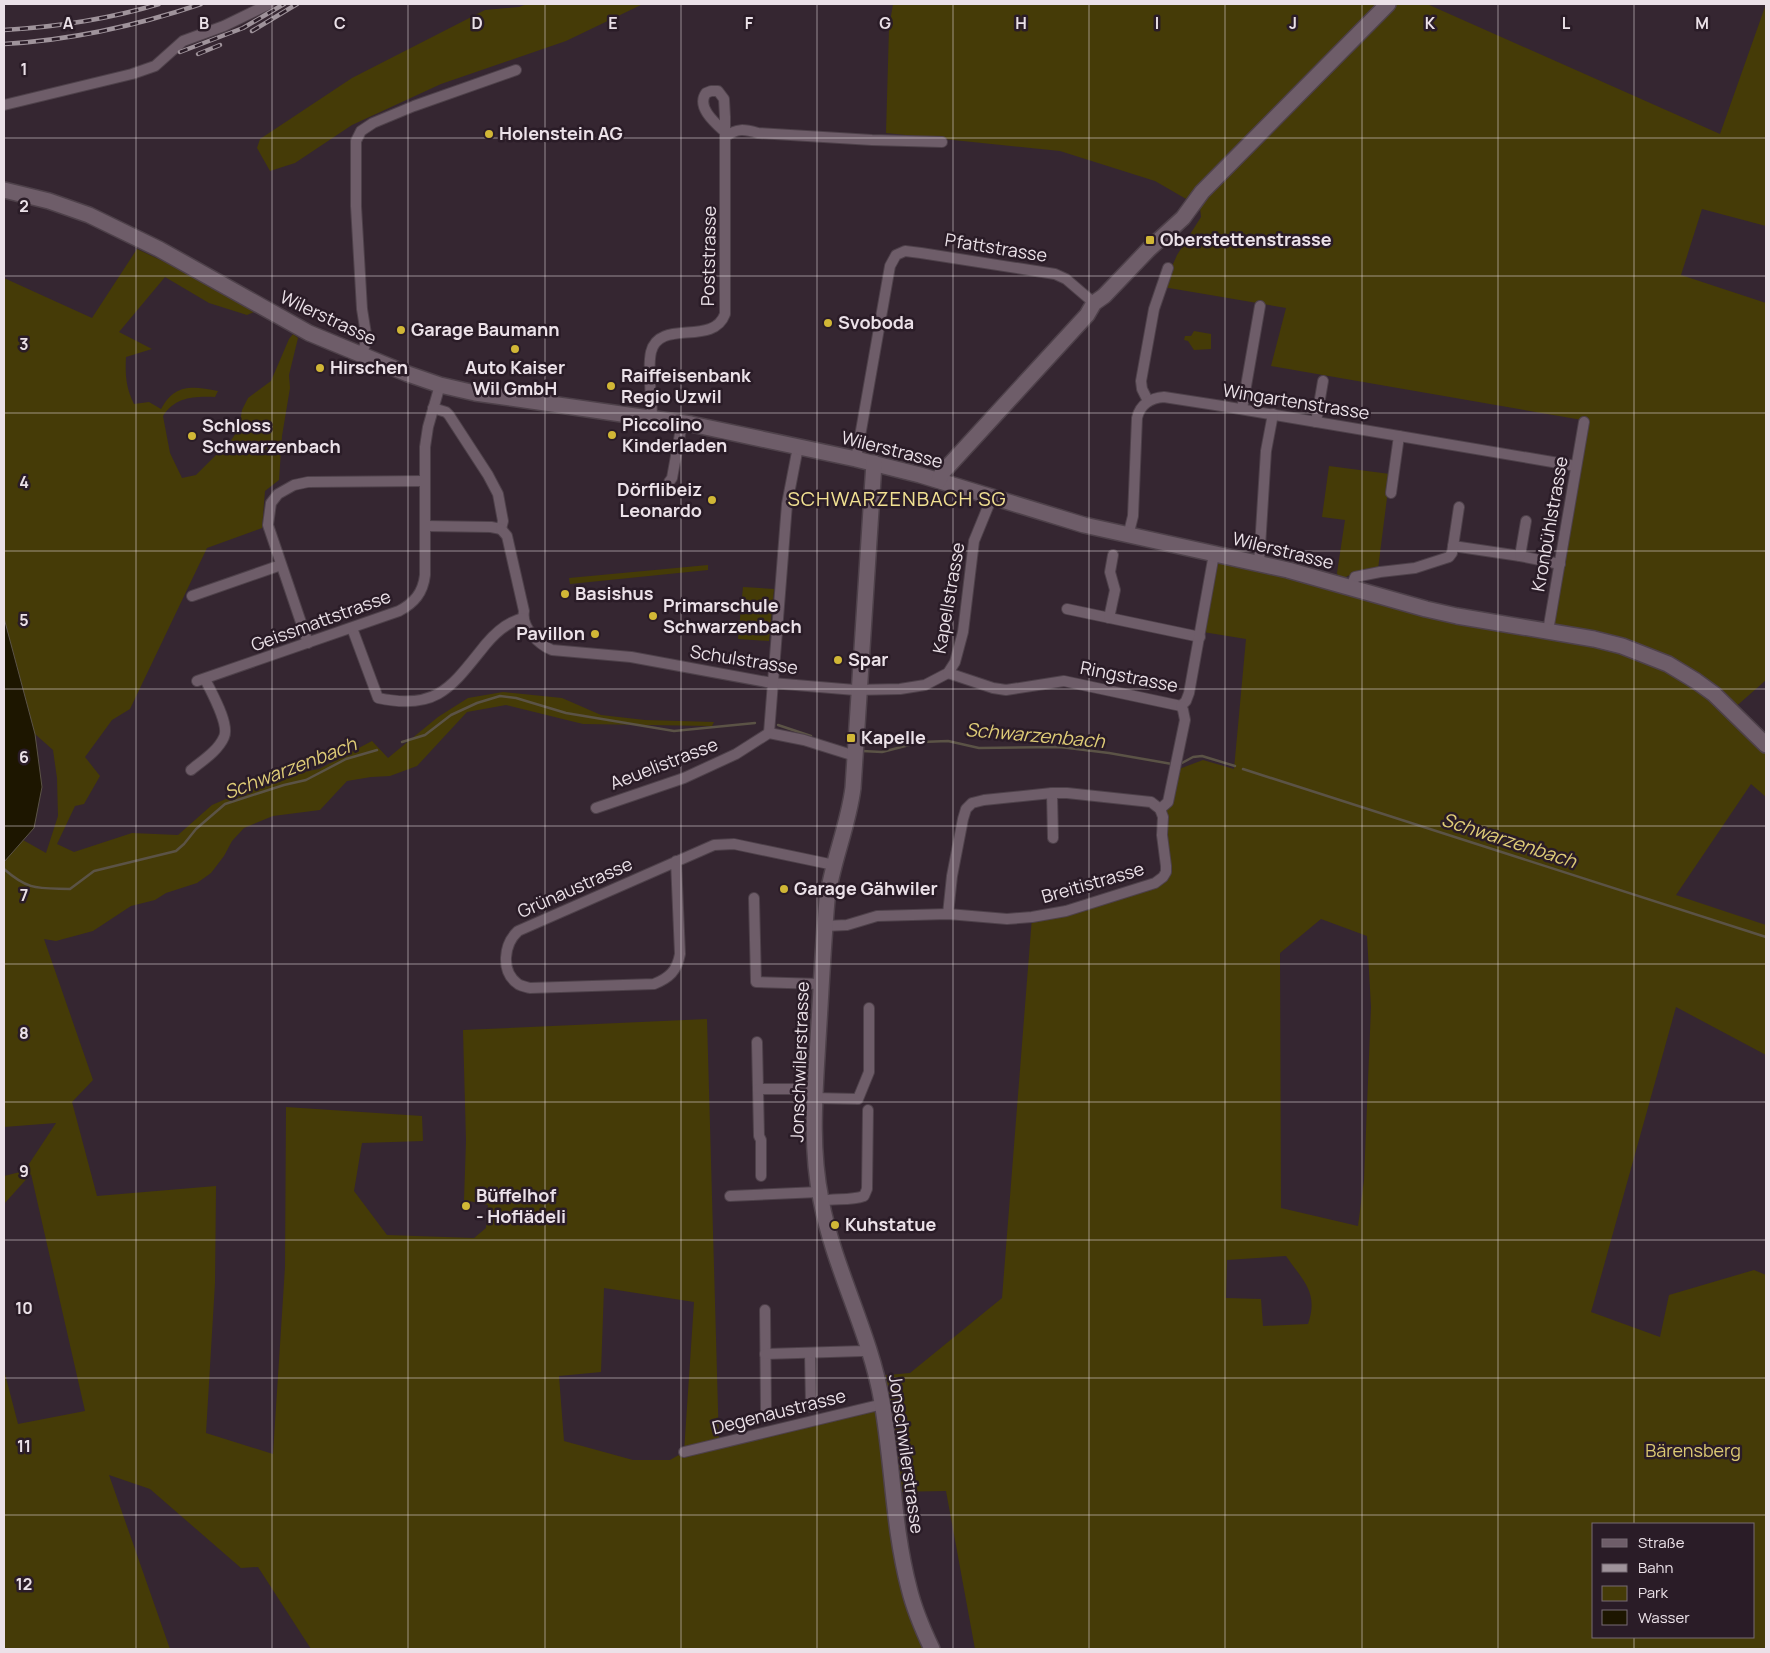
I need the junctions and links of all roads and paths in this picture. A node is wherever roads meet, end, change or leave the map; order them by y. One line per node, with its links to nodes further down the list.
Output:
1 (268, 4): 4 (street)
2 (1388, 4): 8 (main road)
3 (516, 70): 10 (street)
4 (4, 105)
5 (942, 142): 17 (street, Poststrasse)
6 (4, 190): 10 (main road, Wilerstrasse)
7 (1168, 268): 13 (street)
8 (1094, 303): 23 (street, Pfattstrasse); 26 (main road)
9 (1260, 306): 15 (street)
10 (362, 355): 12 (main road, Wilerstrasse)
11 (1323, 381): 18 (street)
12 (440, 385): 14 (street, Geissmattstrasse); 17 (main road, Wilerstrasse)
13 (1148, 401): 15 (street, Wingartenstrasse); 35 (street)
14 (433, 408): 27 (street, Geissmattstrasse); 34 (street)
15 (1242, 409): 16 (street, Wingartenstrasse)
16 (1273, 414): 18 (street, Wingartenstrasse); 40 (street)
17 (652, 418): 20 (main road, Wilerstrasse)
18 (1316, 422): 21 (street, Wingartenstrasse)
19 (1584, 422): 25 (street, Kronbühlstrasse)
20 (682, 423): 22 (main road, Wilerstrasse); 28 (street)
21 (1399, 436): 25 (street, Wingartenstrasse); 29 (street)
22 (798, 447): 23 (main road, Wilerstrasse); 53 (street)
23 (856, 459): 24 (main road, Wilerstrasse)
24 (874, 463): 26 (main road, Wilerstrasse); 54 (main road, Jonschwilerstrasse)
25 (1576, 466): 41 (street, Kronbühlstrasse)
26 (939, 480): 30 (main road, Wilerstrasse)
27 (424, 481): 33 (street, Geissmattstrasse); 42 (street)
28 (669, 482)
29 (1391, 492)
30 (992, 497): 35 (main road, Wilerstrasse); 52 (street, Kapellstrasse)
31 (1459, 507): 36 (street)
32 (1526, 520): 39 (street)
33 (425, 526): 34 (street); 48 (street, Geissmattstrasse)
34 (501, 529): 46 (street, Schulstrasse)
35 (1128, 536): 37 (main road, Wilerstrasse)
36 (1453, 546): 39 (street); 43 (street)
37 (1214, 554): 40 (main road, Wilerstrasse); 50 (street, Ringstrasse)
38 (1113, 555): 47 (street)
39 (1520, 556): 41 (street)
40 (1260, 563): 43 (main road, Wilerstrasse)
41 (1560, 564): 49 (street, Kronbühlstrasse)
42 (281, 565): 44 (street); 51 (street)
43 (1351, 587): 49 (main road, Wilerstrasse)
44 (192, 596)
45 (1067, 609): 47 (street)
46 (523, 618): 48 (street); 53 (street, Schulstrasse)
47 (1109, 618): 50 (street)
48 (352, 628): 51 (street, Geissmattstrasse)
49 (1548, 631): 57 (main road, Wilerstrasse)
50 (1200, 637): 55 (street, Ringstrasse)
51 (308, 643): 59 (street, Geissmattstrasse)
52 (948, 673): 54 (street, Kapellstrasse); 55 (street, Ringstrasse)
53 (772, 683): 54 (street, Schulstrasse); 56 (street)
54 (860, 690): 58 (main road, Jonschwilerstrasse)
55 (1180, 706): 62 (street)
56 (769, 733): 58 (street); 61 (street, Aeuelistrasse)
57 (1765, 742)
58 (855, 756): 65 (main road, Jonschwilerstrasse)
59 (191, 770)
60 (1052, 792): 62 (street); 63 (street); 67 (street)
61 (596, 808)
62 (1160, 809): 67 (street, Breitistrasse)
63 (1053, 838)
64 (676, 861): 64 (street, Grünaustrasse); 65 (street, Grünaustrasse)
65 (834, 866): 68 (main road, Jonschwilerstrasse)
66 (754, 898): 69 (street)
67 (948, 914): 68 (street, Breitistrasse)
68 (825, 926): 69 (main road, Jonschwilerstrasse)
69 (821, 984): 73 (main road, Jonschwilerstrasse)
70 (869, 1008): 73 (street)
71 (758, 1042): 72 (street)
72 (758, 1089): 73 (street); 75 (street)
73 (815, 1093): 77 (main road, Jonschwilerstrasse)
74 (868, 1110): 77 (street)
75 (762, 1176)
76 (730, 1196): 77 (street)
77 (820, 1197): 79 (main road, Jonschwilerstrasse)
78 (765, 1310): 81 (street)
79 (870, 1349): 80 (street); 82 (main road, Jonschwilerstrasse)
80 (810, 1353): 81 (street); 83 (street)
81 (765, 1354): 84 (street)
82 (882, 1404): 85 (street, Degenaustrasse); 86 (main road, Jonschwilerstrasse)
83 (811, 1406)
84 (766, 1412)
85 (684, 1452)
86 (932, 1649)

